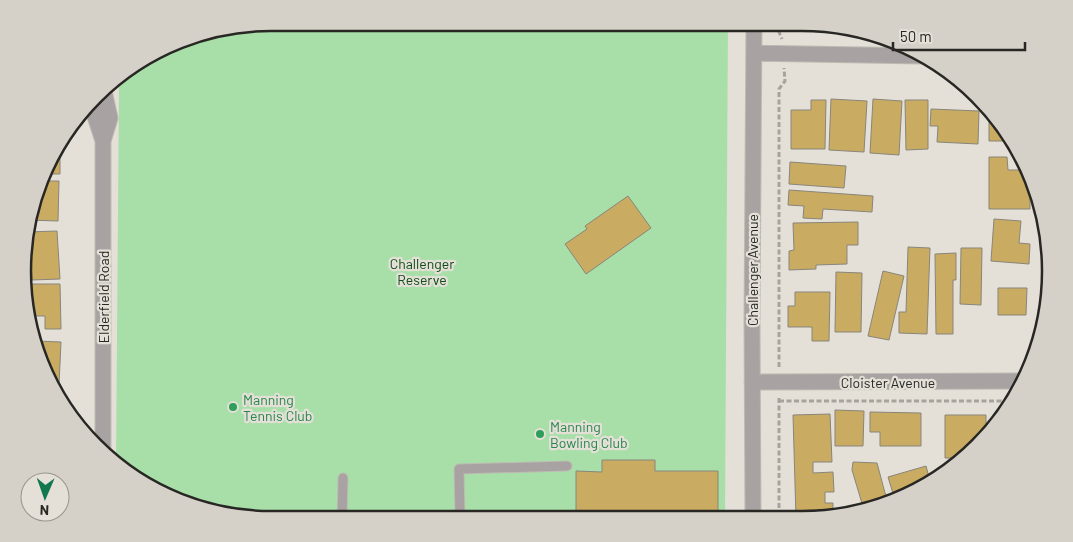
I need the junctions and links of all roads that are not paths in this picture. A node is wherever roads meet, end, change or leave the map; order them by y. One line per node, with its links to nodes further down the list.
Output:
1 (754, 31): 2 (street, Challenger Avenue)
2 (754, 53): 3 (street); 8 (street, Challenger Avenue)
3 (907, 56)
4 (105, 97): 6 (street, Elderfield Road)
5 (93, 111): 6 (street, Elderfield Road)
6 (103, 142): 9 (street, Elderfield Road)
7 (1015, 381): 8 (street, Cloister Avenue)
8 (752, 382): 14 (street, Challenger Avenue)
9 (103, 443)
10 (567, 466): 13 (lane)
11 (343, 478): 12 (lane)
12 (342, 511)
13 (460, 511)
14 (753, 511)

